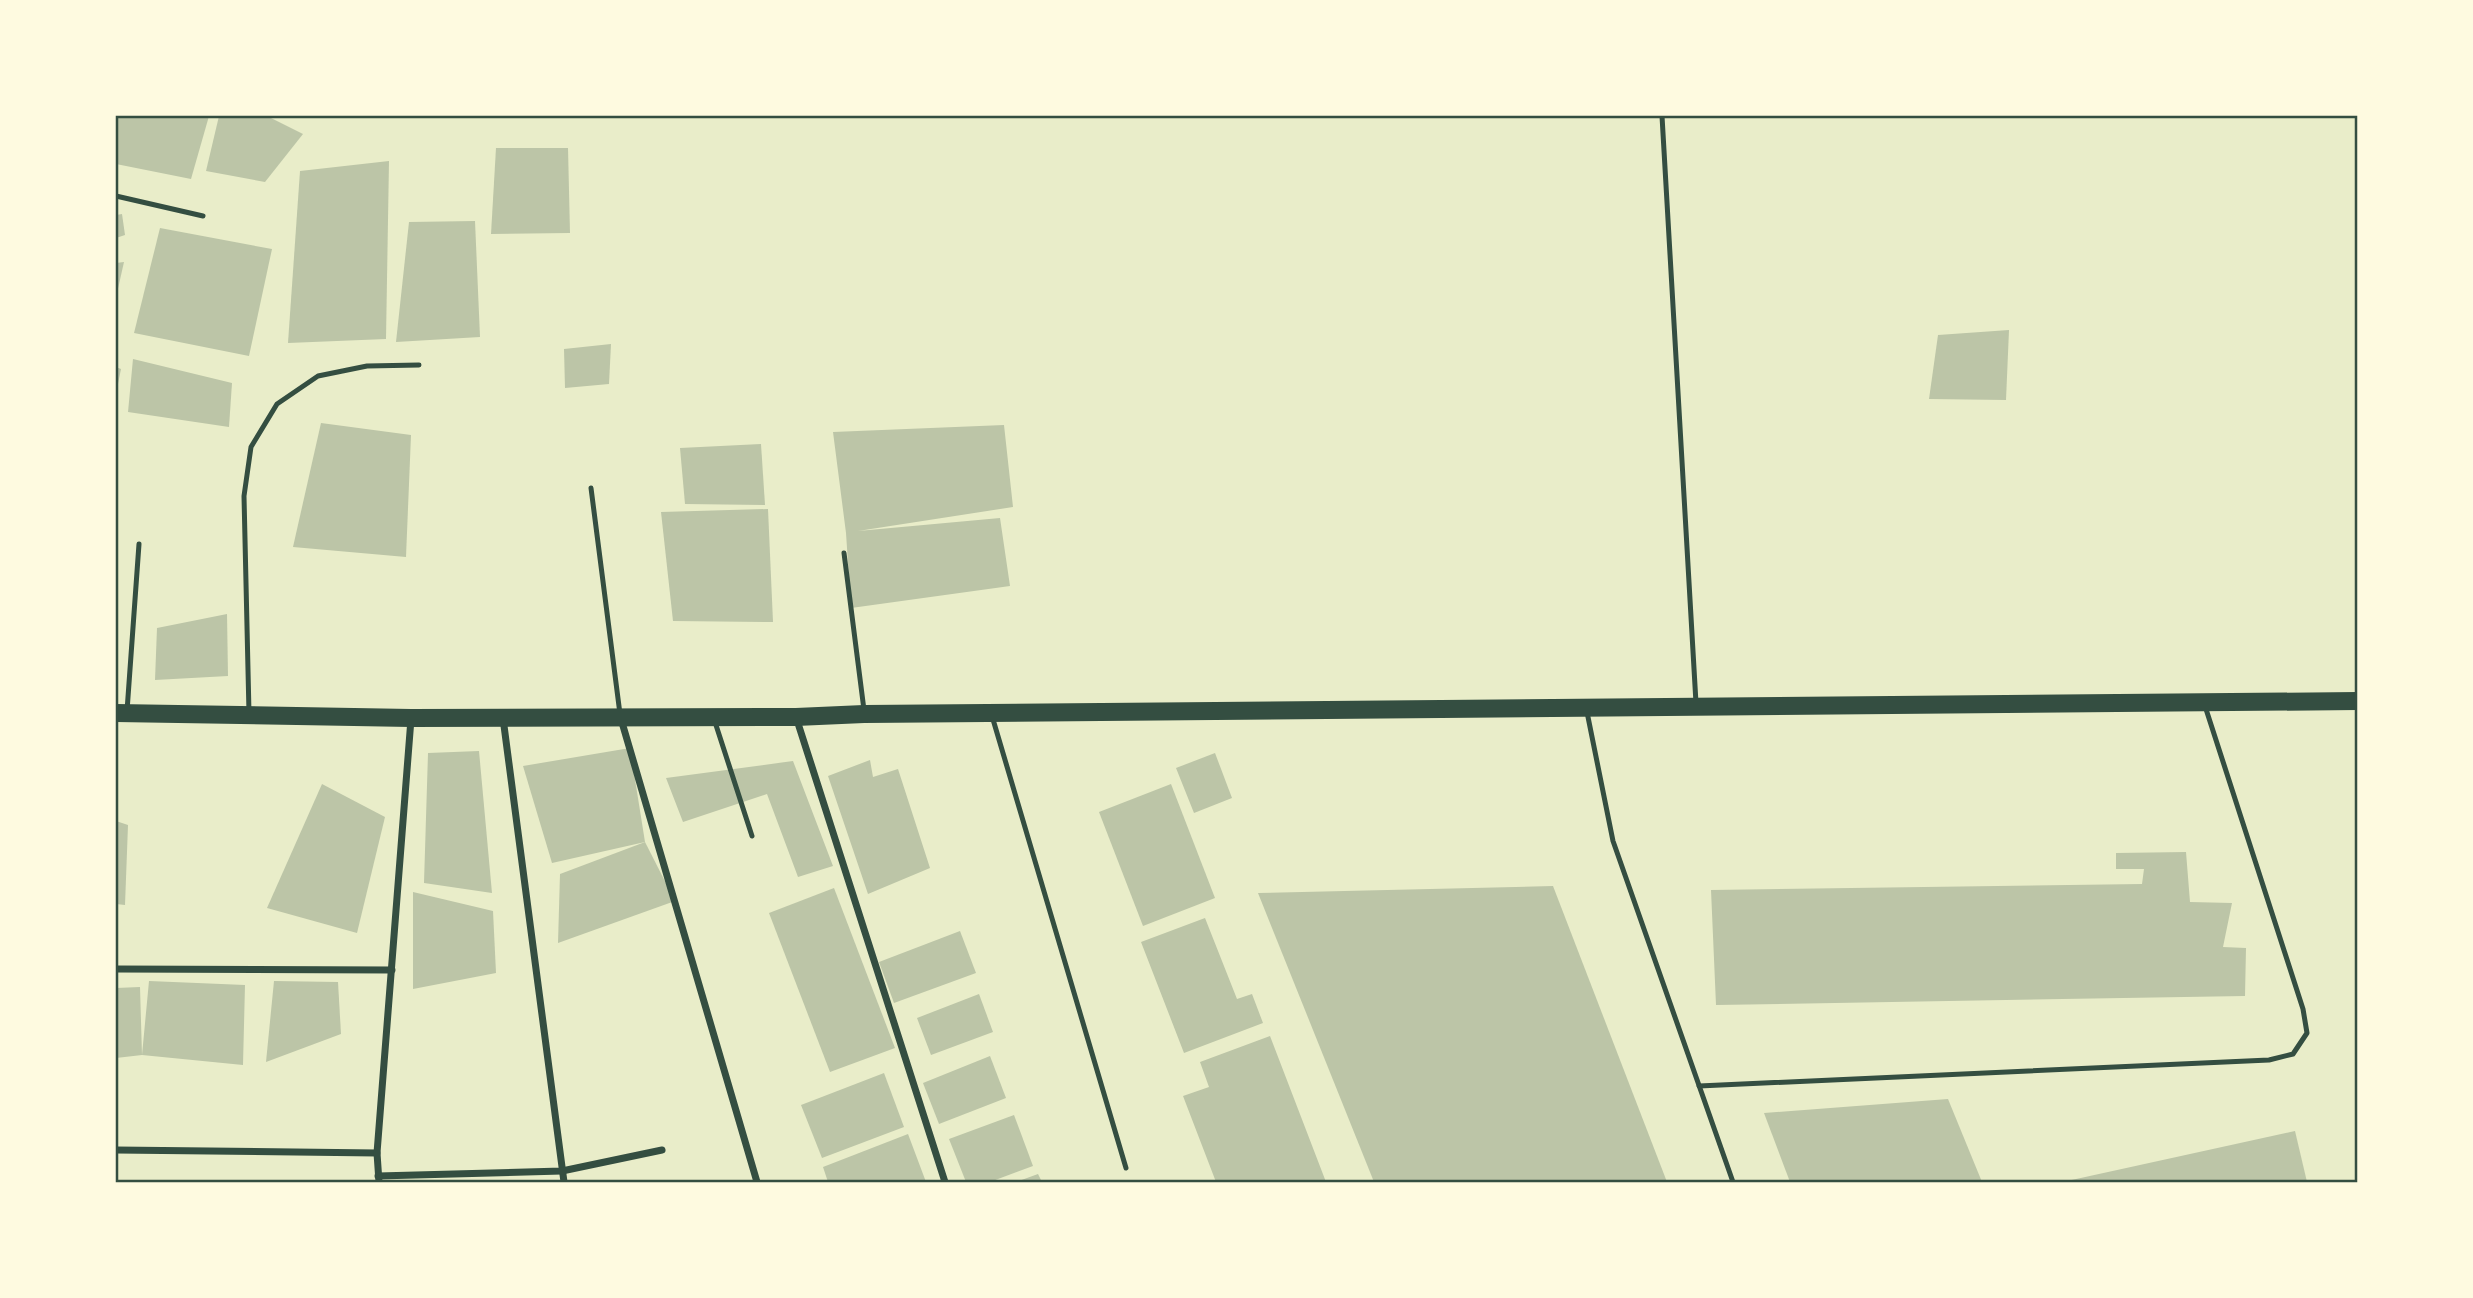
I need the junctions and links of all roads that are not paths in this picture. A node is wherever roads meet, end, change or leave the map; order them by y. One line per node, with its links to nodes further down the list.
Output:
1 (1662, 116): 10 (lane)
2 (116, 195): 3 (lane)
3 (203, 216)
4 (419, 365): 15 (lane)
5 (591, 488): 20 (lane)
6 (139, 544): 12 (lane)
7 (844, 553): 14 (lane)
8 (2357, 701): 9 (main road)
9 (2204, 702): 10 (main road); 24 (lane)
10 (1696, 708): 11 (main road)
11 (1587, 709): 13 (main road); 24 (lane)
12 (121, 713): 15 (main road)
13 (991, 713): 14 (main road); 28 (lane)
14 (864, 714): 18 (main road)
15 (249, 716): 19 (main road)
16 (713, 716): 18 (main road); 20 (main road); 21 (lane)
17 (503, 717): 19 (main road); 20 (main road); 29 (street)
18 (796, 717): 33 (street)
19 (411, 718): 23 (street)
20 (621, 718): 32 (street)
21 (752, 836)
22 (116, 969): 23 (street)
23 (391, 970): 27 (street)
24 (1699, 1086): 34 (lane)
25 (116, 1150): 27 (street)
26 (662, 1150): 29 (street)
27 (377, 1153): 30 (street)
28 (1126, 1168)
29 (562, 1171): 30 (street); 31 (street)
30 (378, 1179)
31 (564, 1182)
32 (757, 1182)
33 (945, 1182)
34 (1733, 1182)

